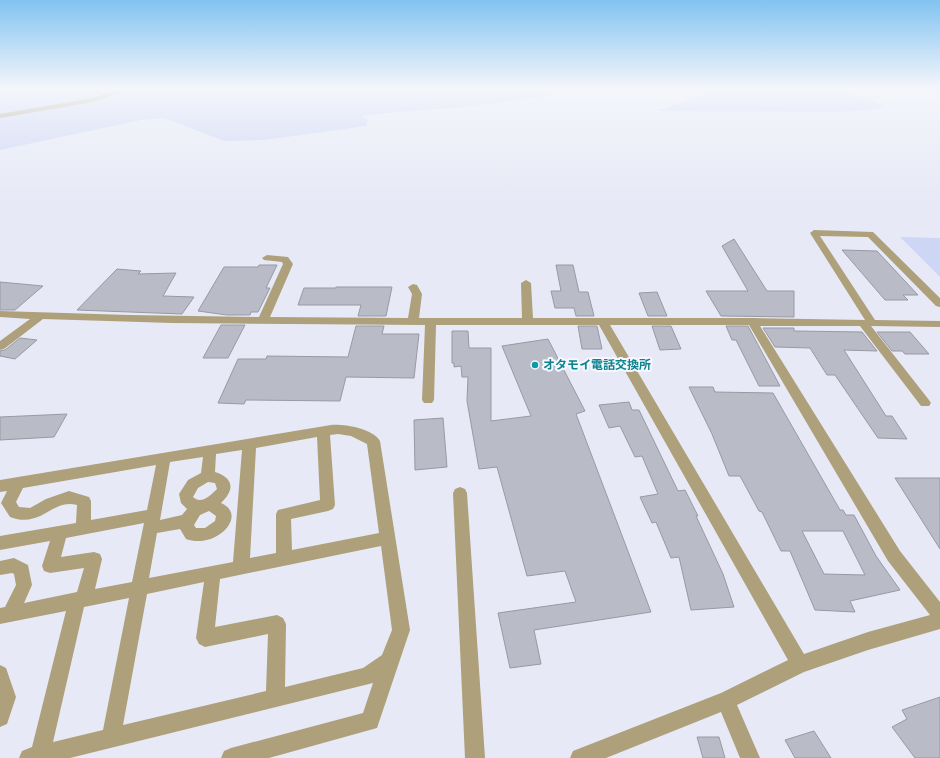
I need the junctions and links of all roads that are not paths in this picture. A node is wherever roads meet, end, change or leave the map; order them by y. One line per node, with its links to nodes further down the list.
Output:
1 (267, 258): 7 (street)
2 (526, 283): 11 (street)
3 (412, 288): 8 (street)
4 (940, 304): 13 (street)
5 (0, 314): 6 (street)
6 (41, 316): 7 (street); 15 (street)
7 (263, 320): 8 (street)
8 (413, 321): 9 (street)
9 (431, 321): 11 (street); 16 (street)
10 (752, 321): 12 (street); 13 (street); 40 (street)
11 (528, 322): 12 (street)
12 (603, 322): 43 (street)
13 (867, 323): 14 (street); 17 (street)
14 (940, 324)
15 (0, 346)
16 (428, 400)
17 (925, 403)
18 (323, 431): 19 (street); 31 (street); 33 (street)
19 (249, 444): 20 (street); 34 (street)
20 (210, 450): 21 (street); 22 (street)
21 (164, 458): 23 (street); 28 (street)
22 (208, 476): 26 (street); 26 (street)
23 (18, 483): 24 (street); 29 (street)
24 (0, 486)
25 (460, 492): 51 (street)
26 (204, 506): 27 (street); 27 (street)
27 (186, 521): 28 (street)
28 (153, 522): 29 (street); 37 (street)
29 (82, 528): 30 (street)
30 (60, 532): 32 (street); 38 (street)
31 (387, 538): 33 (street); 42 (street)
32 (0, 543)
33 (284, 558): 34 (street)
34 (241, 567): 36 (street)
35 (0, 568): 39 (street)
36 (213, 572): 37 (street); 45 (street)
37 (140, 587): 38 (street); 48 (street)
38 (80, 599): 39 (street); 49 (street)
39 (6, 614)
40 (940, 615)
41 (940, 621): 43 (street)
42 (389, 661): 45 (street); 50 (street)
43 (800, 664): 46 (street)
44 (0, 674): 47 (street)
45 (275, 700): 48 (street)
46 (726, 701): 52 (street); 53 (street)
47 (0, 717)
48 (111, 738): 49 (street)
49 (34, 757)
50 (231, 758)
51 (475, 758)
52 (580, 758)
53 (750, 758)

